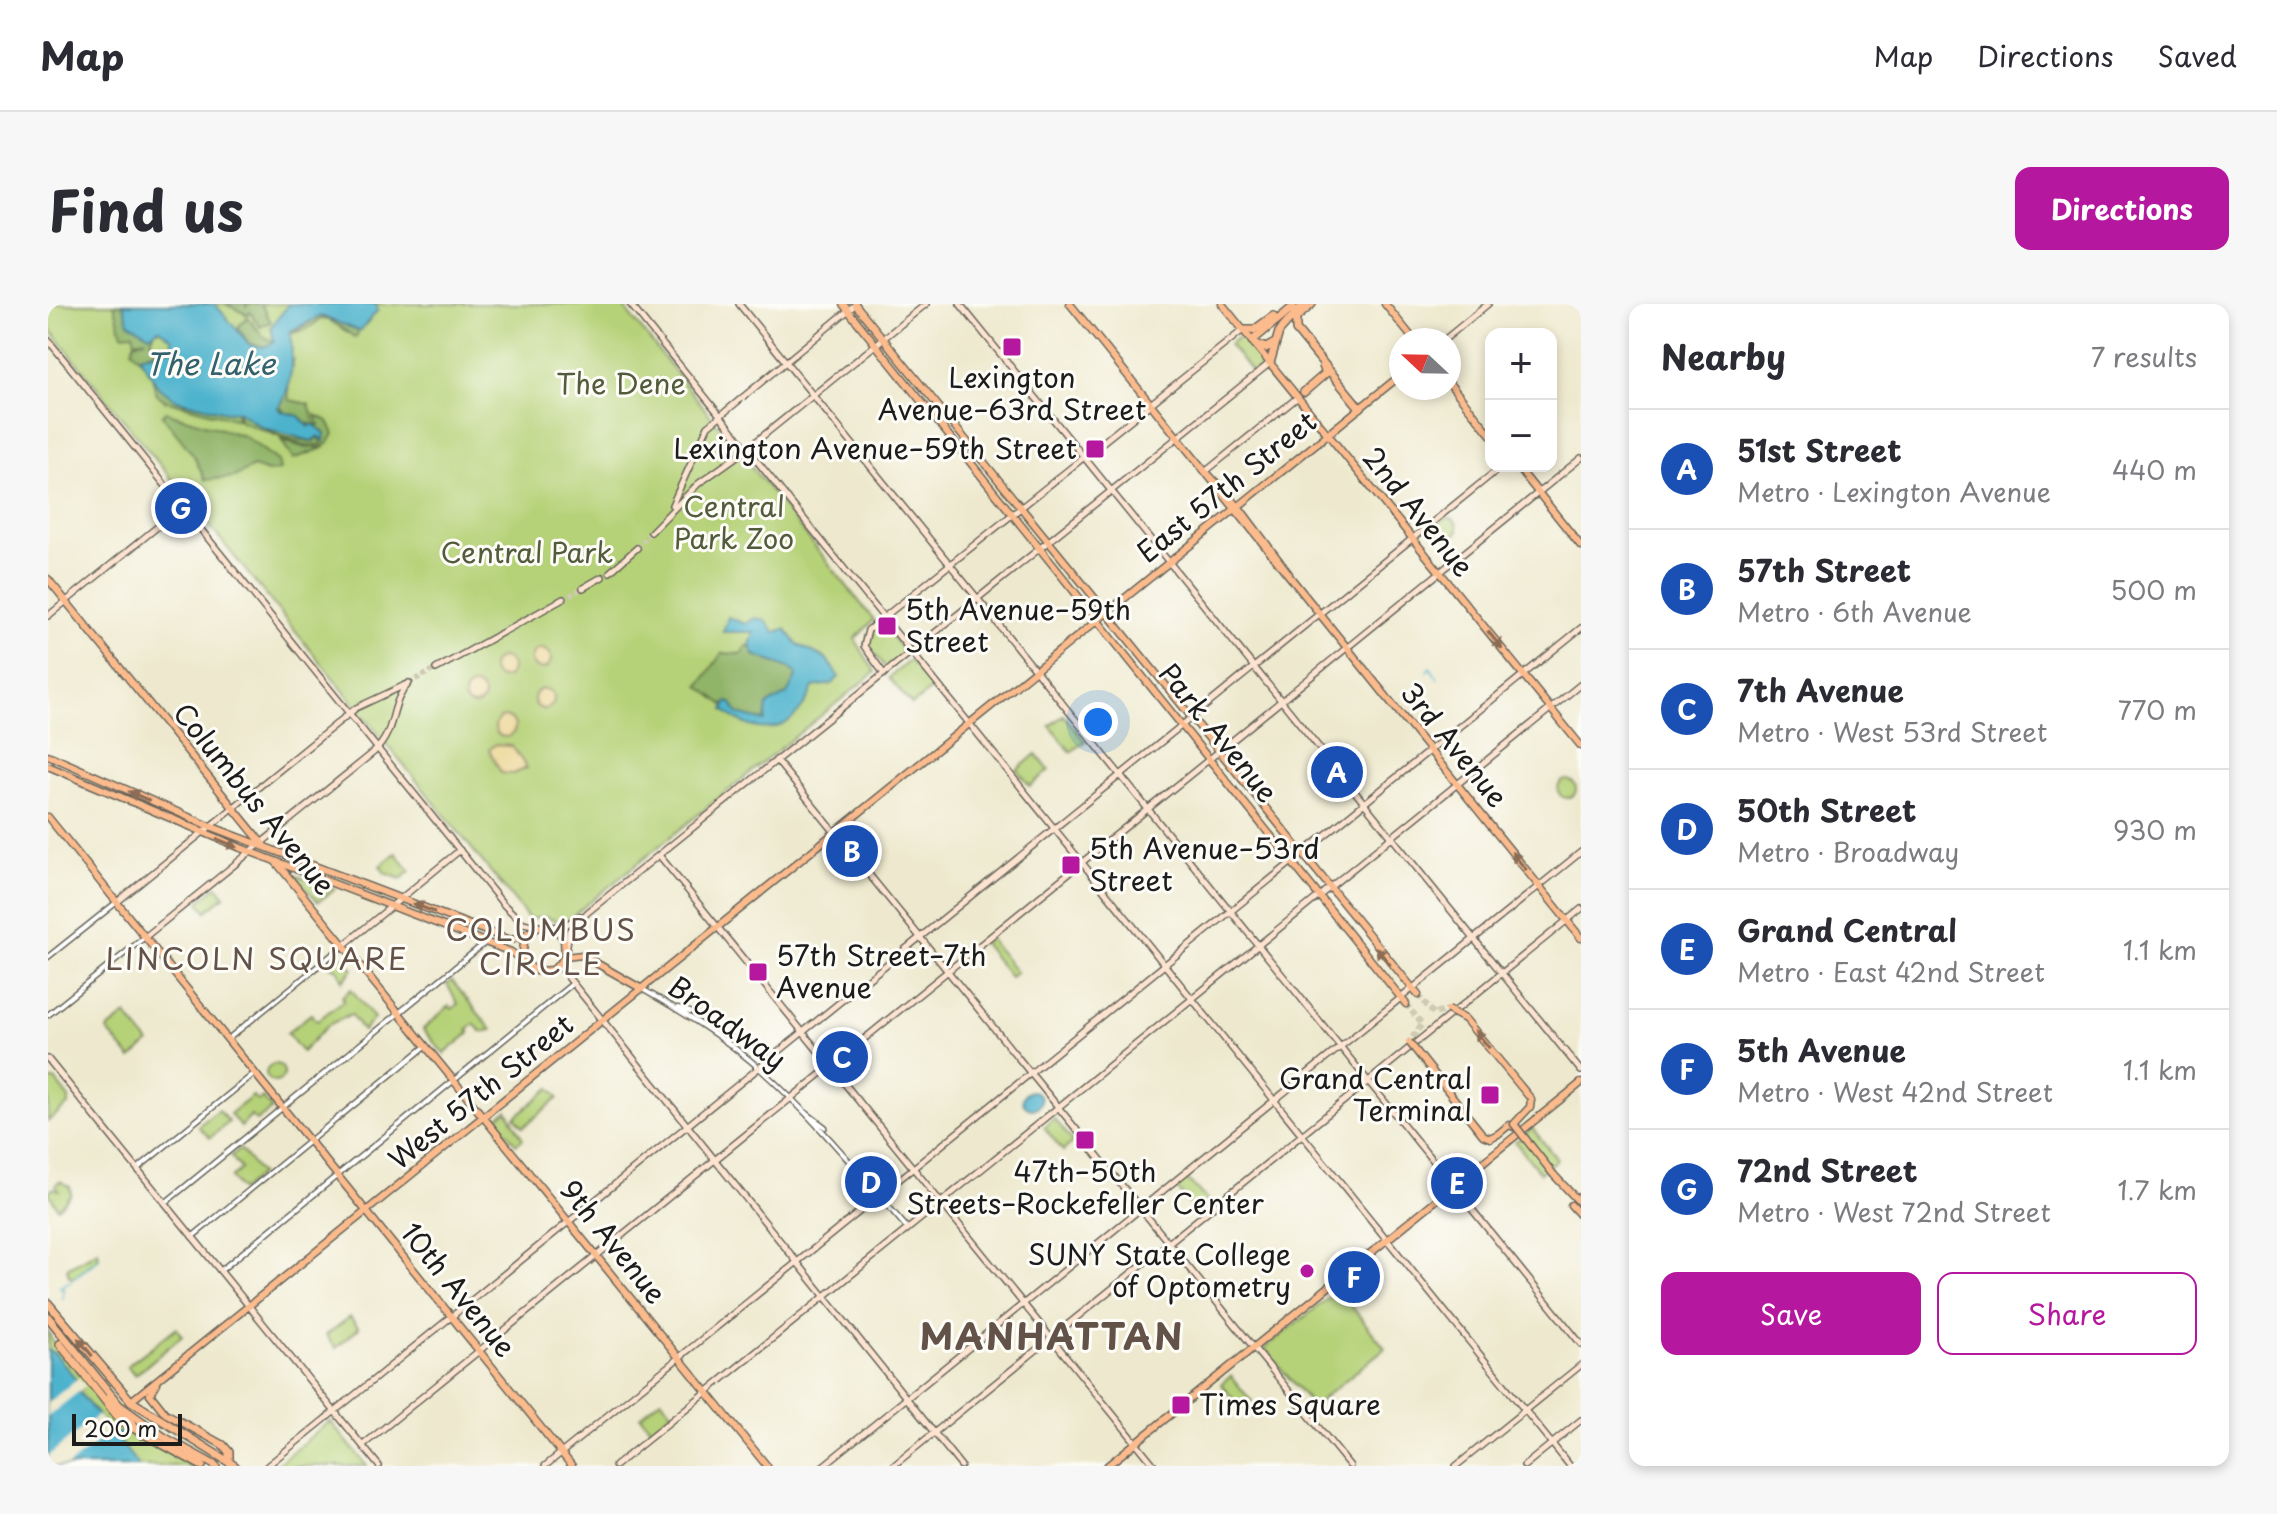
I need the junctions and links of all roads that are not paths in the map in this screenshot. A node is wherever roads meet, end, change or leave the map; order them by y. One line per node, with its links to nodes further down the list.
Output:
1 (630, 304): 32 (main road)
2 (739, 304): 24 (main road)
3 (843, 304): 14 (main road, Park Avenue)
4 (856, 304): 14 (main road); 18 (main road, Park Avenue)
5 (926, 304): 18 (main road)
6 (960, 304): 37 (main road)
7 (1070, 304): 30 (main road, 3rd Avenue)
8 (1222, 304): 17 (main road, 2nd Avenue)
9 (1304, 304): 22 (highway)
10 (1312, 304): 23 (highway)
11 (1385, 304): 15 (main road)
12 (1488, 304): 16 (main road)
13 (1293, 307): 17 (highway); 20 (highway)
14 (848, 311): 21 (main road, Park Avenue); 24 (main road)
15 (1404, 328)
16 (1459, 328)
17 (1243, 330): 20 (main road, 2nd Avenue); 30 (main road)
18 (883, 338): 21 (main road); 48 (main road, Park Avenue)
19 (48, 340): 46 (main road)
20 (1254, 343): 22 (highway); 25 (main road, 2nd Avenue)
21 (876, 344): 27 (main road); 49 (main road, Park Avenue)
22 (1273, 344): 25 (highway)
23 (1315, 351): 28 (highway); 31 (highway)
24 (786, 361): 27 (main road); 32 (main road)
25 (1270, 363): 28 (main road, 2nd Avenue); 35 (main road)
26 (1389, 385): 31 (main road, East 57th Street)
27 (813, 395): 36 (main road); 58 (main road)
28 (1301, 395): 34 (main road, 2nd Avenue); 39 (main road)
29 (1461, 398): 33 (main road)
30 (1150, 404): 35 (main road, 3rd Avenue); 37 (main road)
31 (1360, 408): 34 (main road, East 57th Street)
32 (719, 415): 36 (main road); 50 (main road)
33 (1485, 428)
34 (1327, 434): 47 (main road, East 57th Street); 52 (main road, 2nd Avenue)
35 (1178, 438): 39 (main road, 3rd Avenue); 43 (main road)
36 (747, 449): 50 (main road); 70 (main road)
37 (1084, 457): 43 (main road); 48 (main road)
38 (1581, 458): 44 (main road)
39 (1205, 472): 42 (main road, 3rd Avenue); 45 (main road, 3rd Avenue)
40 (1495, 472): 52 (main road)
41 (1522, 472): 44 (main road)
42 (1224, 489): 45 (main road); 47 (main road, 3rd Avenue)
43 (1112, 492): 53 (main road); 57 (main road)
44 (1538, 493): 54 (main road); 60 (main road)
45 (1227, 502): 47 (main road, 3rd Avenue)
46 (183, 506): 66 (main road); 83 (main road)
47 (1236, 508): 57 (main road, East 57th Street); 68 (main road, 3rd Avenue)
48 (1021, 509): 49 (main road); 53 (main road, Park Avenue)
49 (1013, 515): 56 (main road, Park Avenue); 58 (main road)
50 (662, 519): 51 (main road)
51 (651, 532)
52 (1413, 539): 60 (main road, 2nd Avenue); 68 (main road)
53 (1049, 543): 56 (main road); 67 (main road, Park Avenue)
54 (1581, 546)
55 (637, 548): 59 (main road)
56 (1041, 549): 65 (main road); 71 (main road, Park Avenue)
57 (1169, 562): 67 (main road, East 57th Street); 75 (main road)
58 (950, 565): 65 (main road); 70 (main road)
59 (610, 572)
60 (1440, 573): 73 (main road); 79 (main road, 2nd Avenue, one-way to 79)
61 (602, 577): 63 (main road)
62 (48, 579): 66 (main road, Columbus Avenue)
63 (583, 588)
64 (563, 599): 76 (main road)
65 (979, 600): 74 (main road); 77 (main road)
66 (66, 601): 69 (main road); 98 (main road, Columbus Avenue)
67 (1106, 614): 71 (main road, East 57th Street); 84 (main road, Park Avenue)
68 (1319, 614): 73 (main road, 3rd Avenue); 75 (main road)
69 (48, 616)
70 (883, 618): 74 (main road); 78 (main road)
71 (1098, 620): 77 (main road, East 57th Street); 86 (main road, Park Avenue)
72 (1581, 628): 79 (main road)
73 (1347, 648): 81 (main road); 89 (main road, 3rd Avenue)
74 (912, 654): 78 (main road); 85 (main road)
75 (1254, 667): 81 (main road); 84 (main road)
76 (436, 669)
77 (1036, 670): 85 (main road, East 57th Street); 95 (main road)
78 (884, 674): 93 (main road)
79 (1523, 675): 82 (main road, 2nd Avenue); 89 (main road)
80 (1581, 684): 82 (main road)
81 (1282, 701): 90 (main road); 97 (main road)
82 (1551, 709): 87 (main road, 2nd Avenue); 96 (main road)
83 (350, 713): 88 (main road); 88 (main road); 98 (main road)
84 (1190, 718): 86 (main road); 90 (main road, Park Avenue)
85 (969, 724): 102 (main road); 103 (main road, West 57th Street)
86 (1183, 724): 92 (main road, Park Avenue); 95 (main road)
87 (1581, 746)
88 (378, 748): 106 (main road); 107 (main road)
89 (1430, 750): 96 (main road, 3rd Avenue); 97 (main road)
90 (1218, 752): 92 (main road); 111 (main road, Park Avenue)
91 (48, 755): 101 (main road, one-way to 91)
92 (1211, 758): 99 (main road); 112 (main road, Park Avenue)
93 (776, 760): 103 (main road); 110 (main road)
94 (48, 766): 104 (main road)
95 (1120, 775): 99 (main road); 102 (main road)
96 (1457, 784): 105 (main road); 115 (main road, 3rd Avenue, one-way to 96)
97 (1364, 803): 105 (main road); 111 (main road)
98 (233, 808): 101 (main road); 106 (main road, Columbus Avenue)
99 (1148, 810): 114 (main road); 122 (main road)
100 (48, 817): 119 (main road, 10th Avenue)
101 (211, 827): 104 (main road); 106 (main road)
102 (1054, 829): 114 (main road); 130 (main road)
103 (836, 832): 127 (main road, West 57th Street); 130 (main road)
104 (203, 833): 108 (main road, one-way to 108); 119 (main road)
105 (1392, 837): 116 (main road); 132 (main road)
106 (262, 845): 108 (main road); 113 (main road, Columbus Avenue); 118 (main road)
107 (460, 850): 118 (main road); 125 (main road)
108 (250, 852): 113 (main road); 129 (main road)
109 (1581, 852): 115 (main road)
110 (659, 855): 123 (main road); 127 (main road)
111 (1301, 855): 112 (main road); 116 (main road, Park Avenue)
112 (1293, 860): 117 (main road, Park Avenue); 122 (main road)
113 (275, 861): 120 (main road); 134 (main road, Columbus Avenue)
114 (1082, 864): 139 (main road); 141 (main road)
115 (1540, 886): 124 (main road, 3rd Avenue); 132 (main road)
116 (1328, 888): 117 (main road); 145 (main road, Park Avenue, one-way to 116)
117 (1321, 894): 135 (main road); 147 (main road, Park Avenue)
118 (400, 899): 120 (main road); 128 (main road, one-way to 118)
119 (117, 902): 129 (main road, 10th Avenue); 137 (street)
120 (392, 906): 133 (main road); 134 (main road)
121 (1581, 909): 124 (main road)
122 (1231, 911): 135 (main road); 139 (main road)
123 (588, 912): 126 (main road); 136 (main road)
124 (1567, 920): 131 (main road, 3rd Avenue); 142 (main road)
125 (538, 926): 126 (main road); 128 (main road)
126 (549, 927): 136 (main road)
127 (719, 927): 144 (main road, West 57th Street); 154 (main road)
128 (527, 932): 138 (main road)
129 (145, 937): 152 (street); 155 (main road, 10th Avenue)
130 (921, 937): 141 (main road); 154 (main road)
131 (1581, 938)
132 (1474, 939): 142 (main road); 145 (main road)
133 (487, 942): 138 (main road); 150 (street)
134 (344, 945): 150 (main road, Columbus Avenue); 155 (street)
135 (1258, 945): 146 (main road); 158 (main road)
136 (566, 955): 140 (main road); 144 (main road, Broadway)
137 (48, 957)
138 (522, 959): 140 (main road)
139 (1164, 965): 146 (main road); 163 (main road)
140 (559, 966): 143 (main road)
141 (948, 971): 160 (main road); 163 (main road)
142 (1502, 973): 162 (main road); 166 (main road)
143 (572, 984): 153 (main road); 165 (street)
144 (642, 989): 148 (street, Broadway); 153 (main road, West 57th Street)
145 (1415, 992): 147 (main road)
146 (1192, 999): 169 (main road); 171 (main road)
147 (1404, 1001): 158 (main road)
148 (676, 1008): 151 (street); 161 (street, Broadway)
149 (1448, 1010): 176 (main road, one-way to 149, bridge)
150 (399, 1012): 157 (main road, Columbus Avenue); 170 (street)
151 (690, 1012)
152 (48, 1015)
153 (602, 1022): 173 (main road, West 57th Street); 174 (main road)
154 (804, 1032): 160 (main road); 161 (main road)
155 (228, 1039): 164 (main road, 10th Avenue)
156 (1409, 1042): 176 (main road, bridge)
157 (426, 1046): 165 (main road, 9th Avenue); 178 (street)
158 (1341, 1047): 166 (main road); 169 (main road)
159 (48, 1059): 181 (main road)
160 (831, 1066): 168 (main road); 180 (main road)
161 (759, 1068): 168 (street, Broadway); 174 (main road)
162 (1581, 1071)
163 (1030, 1072): 171 (main road); 180 (main road)
164 (255, 1073): 170 (main road, 10th Avenue); 181 (street)
165 (454, 1080): 173 (main road, 9th Avenue); 182 (street)
166 (1368, 1081): 177 (main road); 183 (main road)
167 (1581, 1083): 183 (main road)
168 (790, 1100): 172 (street, Broadway); 179 (main road)
169 (1274, 1101): 177 (main road); 188 (main road)
170 (282, 1106): 178 (main road, 10th Avenue); 187 (street)
171 (1058, 1107): 185 (main road); 188 (main road)
172 (802, 1112): 175 (street); 184 (street, Broadway)
173 (484, 1117): 189 (main road, West 57th Street); 191 (main road, 9th Avenue)
174 (686, 1126): 179 (main road); 191 (main road)
175 (825, 1127)
176 (1517, 1128): 186 (main road, bridge)
177 (1302, 1135): 194 (main road); 195 (main road)
178 (310, 1141): 182 (main road, 10th Avenue); 193 (street)
179 (714, 1161): 196 (main road); 197 (main road)
180 (914, 1167): 184 (main road); 185 (main road)
181 (137, 1169): 187 (main road)
182 (337, 1175): 189 (main road, 10th Avenue); 198 (street)
183 (1453, 1186): 194 (main road); 207 (main road)
184 (879, 1196): 192 (street, Broadway); 197 (main road)
185 (942, 1201): 192 (main road); 201 (main road)
186 (1577, 1202): 190 (main road)
187 (165, 1203): 193 (main road)
188 (1141, 1209): 195 (main road); 201 (main road)
189 (367, 1212): 202 (main road, West 57th Street); 204 (main road, 10th Avenue)
190 (1581, 1216)
191 (569, 1222): 196 (main road, 9th Avenue); 204 (main road)
192 (908, 1229): 199 (main road)
193 (192, 1237): 198 (main road)
194 (1387, 1239): 208 (main road); 217 (main road)
195 (1168, 1243): 205 (main road); 208 (main road)
196 (596, 1256): 209 (main road); 210 (main road, 9th Avenue)
197 (796, 1263): 199 (main road); 210 (main road)
198 (220, 1271): 202 (main road)
199 (824, 1297): 214 (main road); 215 (main road)
200 (48, 1303): 216 (highway, one-way to 200)
201 (1024, 1303): 205 (main road); 215 (main road)
202 (249, 1307): 212 (main road, West 57th Street); 218 (main road)
203 (48, 1317): 213 (highway)
204 (452, 1317): 209 (main road, 10th Avenue); 218 (main road)
205 (1052, 1337): 220 (main road); 222 (main road)
206 (60, 1344): 221 (highway)
207 (1581, 1344)
208 (1253, 1348): 222 (main road); 241 (main road)
209 (479, 1351): 225 (main road); 226 (main road, 10th Avenue)
210 (679, 1358): 214 (main road, 9th Avenue); 226 (main road)
211 (1581, 1365): 217 (main road)
212 (160, 1380): 216 (main road, West 57th Street); 224 (main road)
213 (105, 1389): 221 (highway); 229 (highway)
214 (707, 1392): 234 (main road); 235 (main road, 9th Avenue)
215 (907, 1399): 220 (main road); 236 (main road)
216 (131, 1401): 227 (highway)
217 (1525, 1410): 223 (main road); 242 (main road)
218 (335, 1412): 225 (main road); 230 (main road)
219 (1581, 1420): 223 (main road)
220 (934, 1433): 237 (main road); 238 (main road)
221 (143, 1435): 228 (highway)
222 (1136, 1442): 239 (main road); 240 (main road)
223 (1552, 1443): 243 (main road); 244 (main road)
224 (223, 1445): 227 (highway)
225 (363, 1445): 231 (main road)
226 (562, 1453): 232 (main road); 233 (main road, 10th Avenue)
227 (232, 1463)
228 (202, 1466)
229 (216, 1466)
230 (267, 1466)
231 (379, 1466)
232 (545, 1466)
233 (572, 1466)
234 (615, 1466)
235 (767, 1466)
236 (823, 1466)
237 (893, 1466)
238 (961, 1466)
239 (1107, 1466)
240 (1155, 1466)
241 (1350, 1466)
242 (1456, 1466)
243 (1524, 1466)
244 (1570, 1466)

